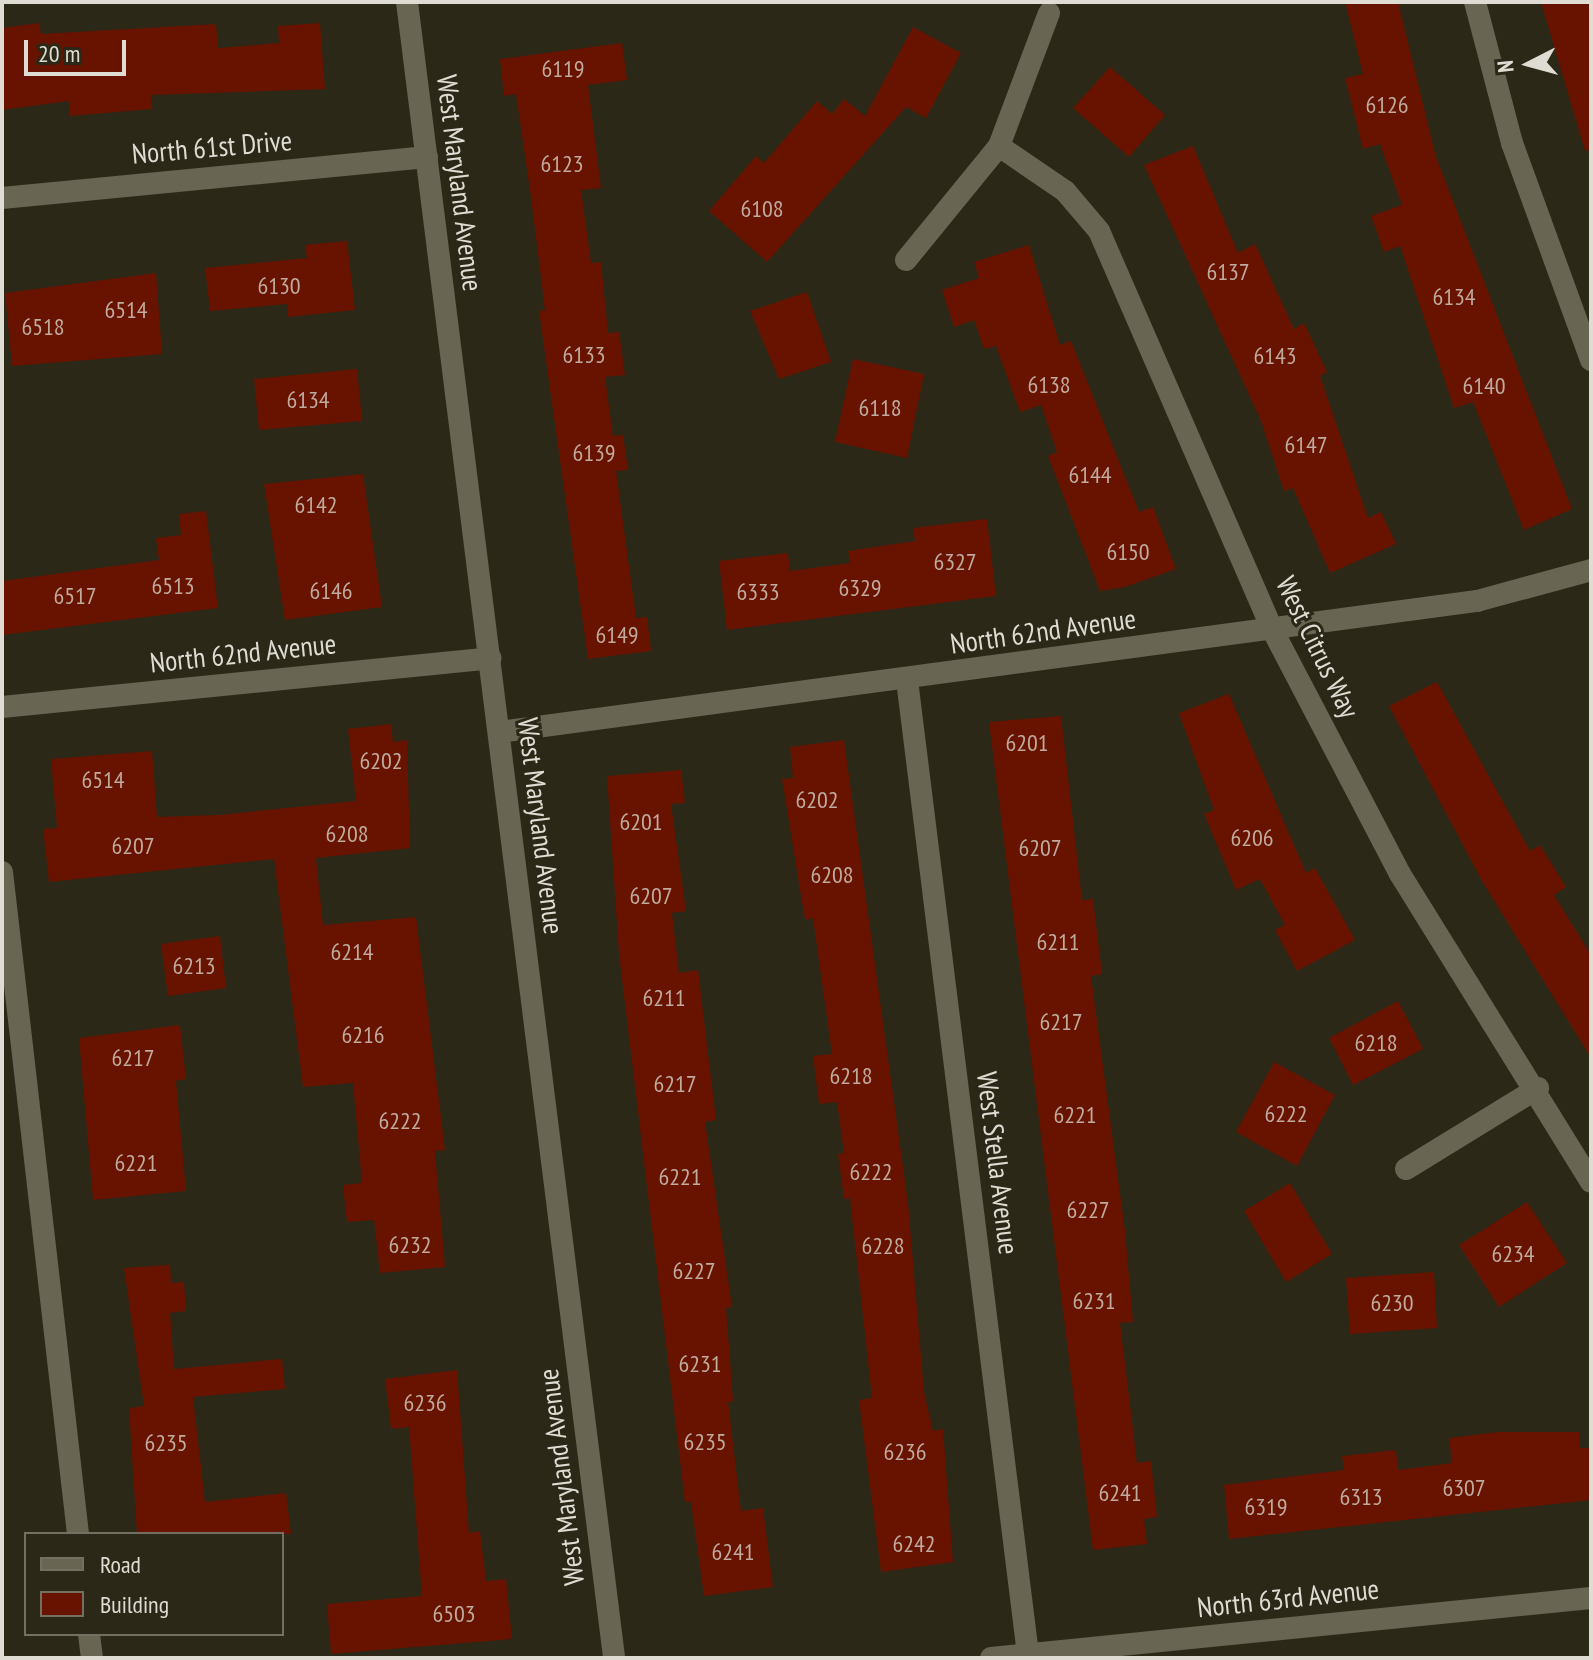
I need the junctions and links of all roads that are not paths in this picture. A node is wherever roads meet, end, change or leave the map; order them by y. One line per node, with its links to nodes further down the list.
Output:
1 (407, 2): 5 (street, West Maryland Avenue)
2 (1475, 2): 8 (street)
3 (1049, 13): 4 (street)
4 (999, 146): 7 (street); 10 (street, West Citrus Way)
5 (427, 157): 6 (street, North 61st Drive); 11 (street, West Maryland Avenue)
6 (2, 198)
7 (906, 260)
8 (1591, 360)
9 (1591, 570): 10 (street, North 62nd Avenue)
10 (1273, 631): 12 (street, North 62nd Avenue); 16 (street, West Citrus Way)
11 (491, 658): 13 (street, North 62nd Avenue); 14 (street, West Maryland Avenue)
12 (907, 680): 14 (street, North 62nd Avenue); 22 (street, West Stella Avenue)
13 (2, 707)
14 (499, 732): 24 (street, West Maryland Avenue)
15 (2, 872): 19 (street)
16 (1538, 1088): 17 (street); 18 (street, West Citrus Way)
17 (1406, 1169)
18 (1591, 1182)
19 (78, 1532)
20 (1591, 1598): 22 (street, North 63rd Avenue)
21 (89, 1636): 23 (street)
22 (1028, 1654): 25 (street, North 63rd Avenue)
23 (92, 1658)
24 (614, 1658)
25 (991, 1658)

